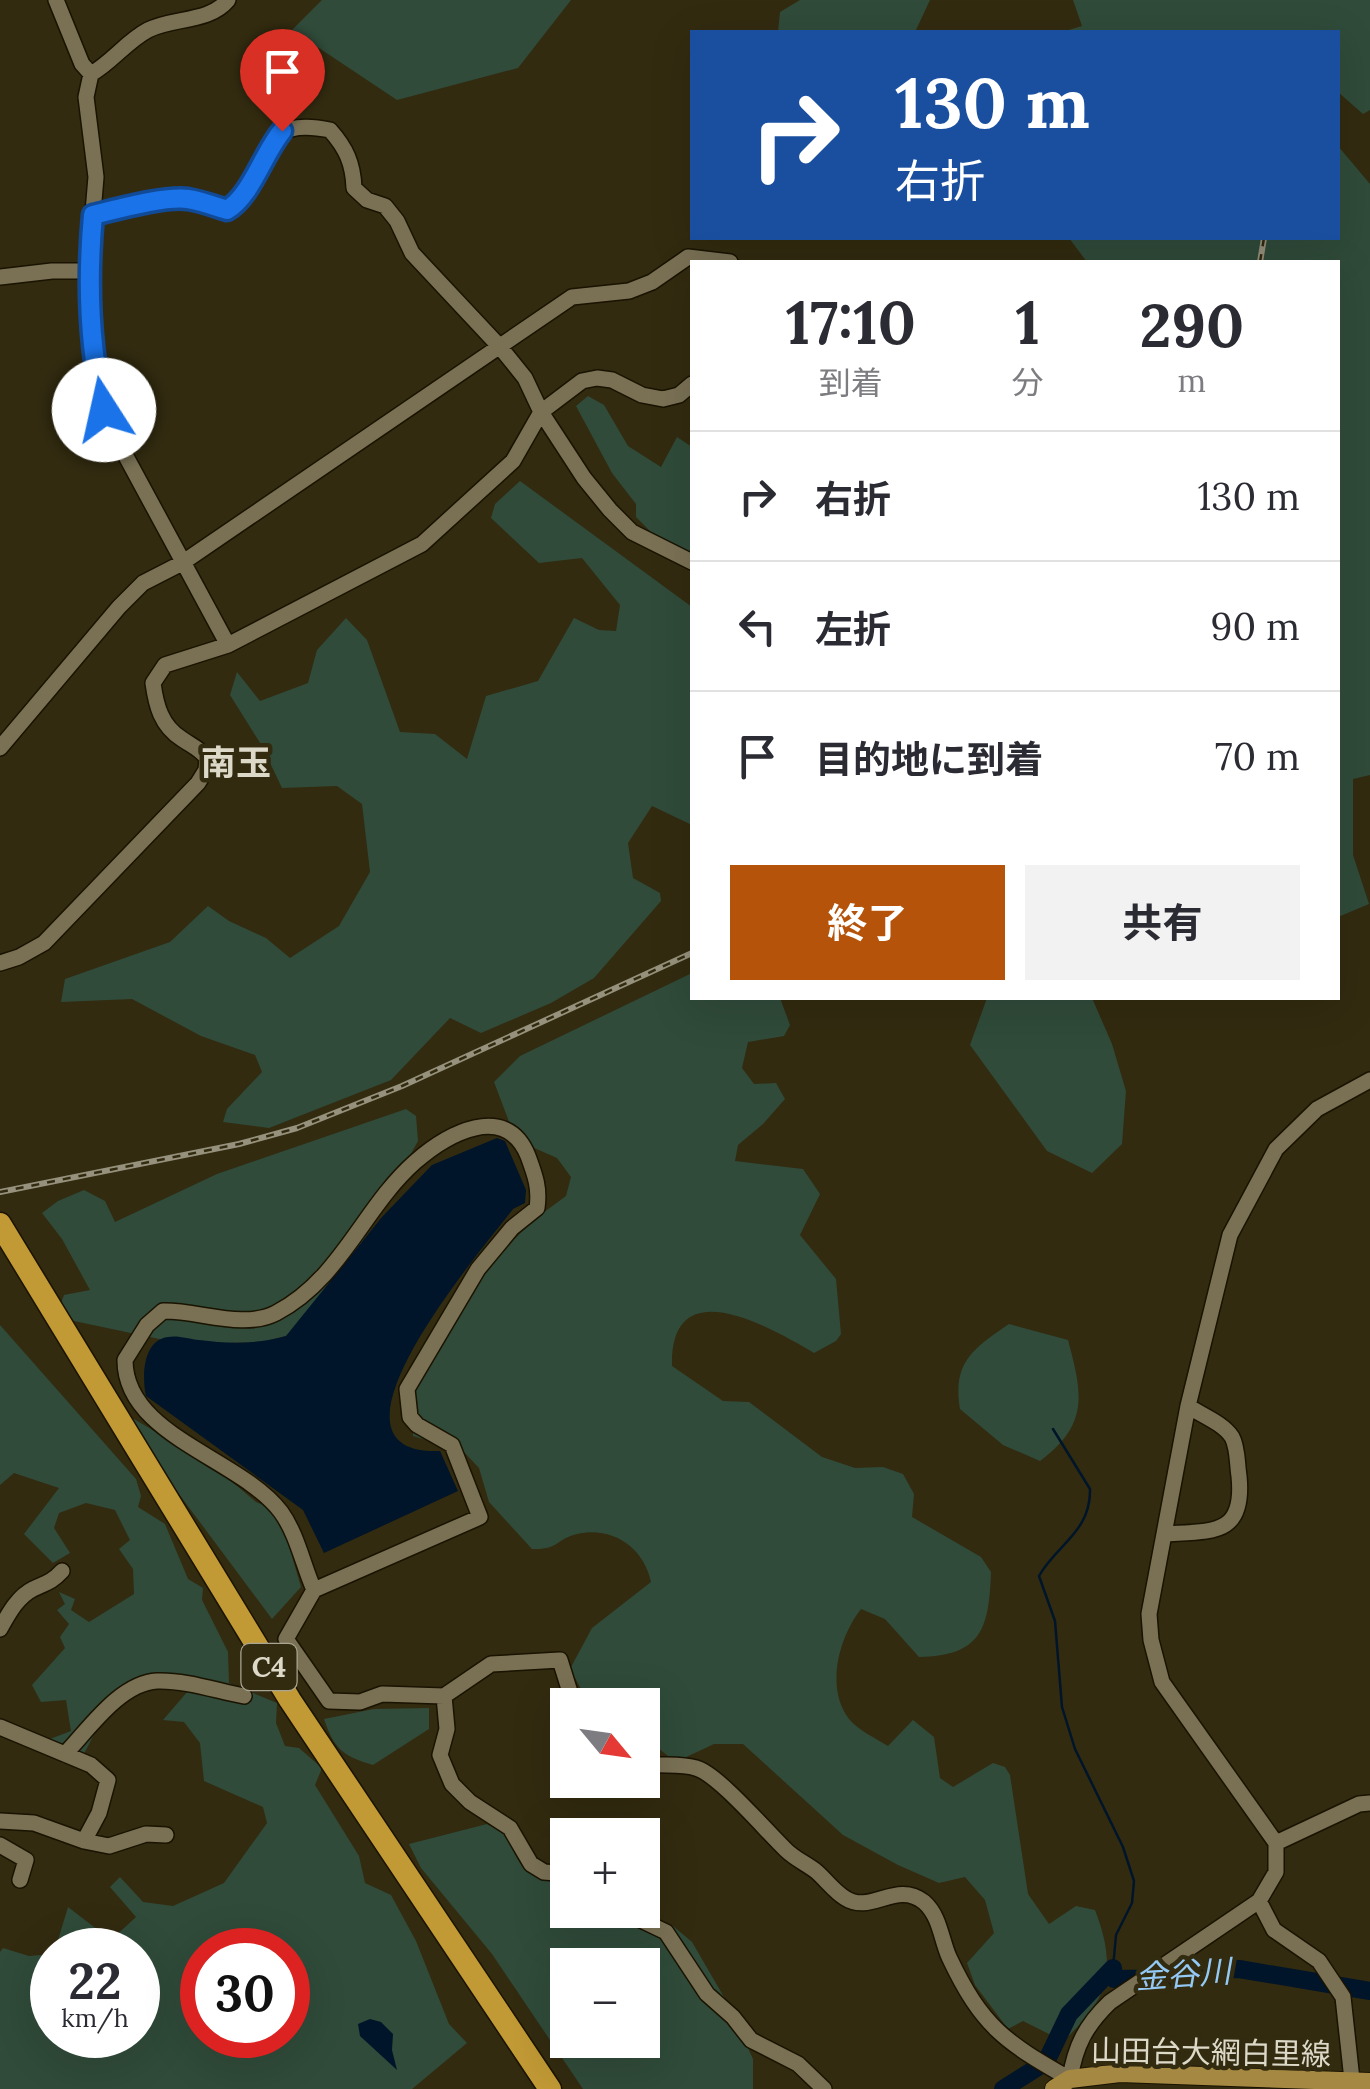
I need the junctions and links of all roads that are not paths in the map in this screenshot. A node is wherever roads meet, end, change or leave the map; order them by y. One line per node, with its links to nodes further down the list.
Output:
1 (56, 0): 3 (street)
2 (228, 0): 3 (street)
3 (91, 74): 4 (street)
4 (93, 215): 6 (street); 8 (street)
5 (716, 260): 8 (street)
6 (88, 271): 7 (street); 12 (street)
7 (0, 278)
8 (500, 347): 10 (street); 12 (street)
9 (690, 386): 10 (street)
10 (541, 412): 11 (street); 13 (street)
11 (690, 561)
12 (182, 563): 13 (street); 14 (street)
13 (228, 645): 15 (street)
14 (0, 748)
15 (0, 962)
16 (1370, 1080): 18 (street)
17 (3, 1229): 41 (highway, C4)
18 (1188, 1406): 19 (street); 19 (street)
19 (1164, 1534): 33 (street)
20 (62, 1571): 22 (street)
21 (314, 1590): 21 (street); 25 (street)
22 (0, 1629)
23 (569, 1688): 25 (street)
24 (244, 1696): 27 (street)
25 (444, 1696): 35 (street)
26 (0, 1727): 27 (street)
27 (65, 1754): 32 (street)
28 (660, 1765): 40 (street)
29 (1370, 1803): 33 (street)
30 (0, 1821): 32 (street)
31 (166, 1835): 32 (street)
32 (84, 1841)
33 (1276, 1843): 37 (street)
34 (0, 1845): 36 (street)
35 (550, 1872)
36 (20, 1880)
37 (1259, 1901): 39 (street); 40 (street)
38 (658, 1928): 42 (street)
39 (1358, 2084): 40 (main road, 山田台大網白里線)
40 (1064, 2085)
41 (550, 2089)
42 (824, 2089)

